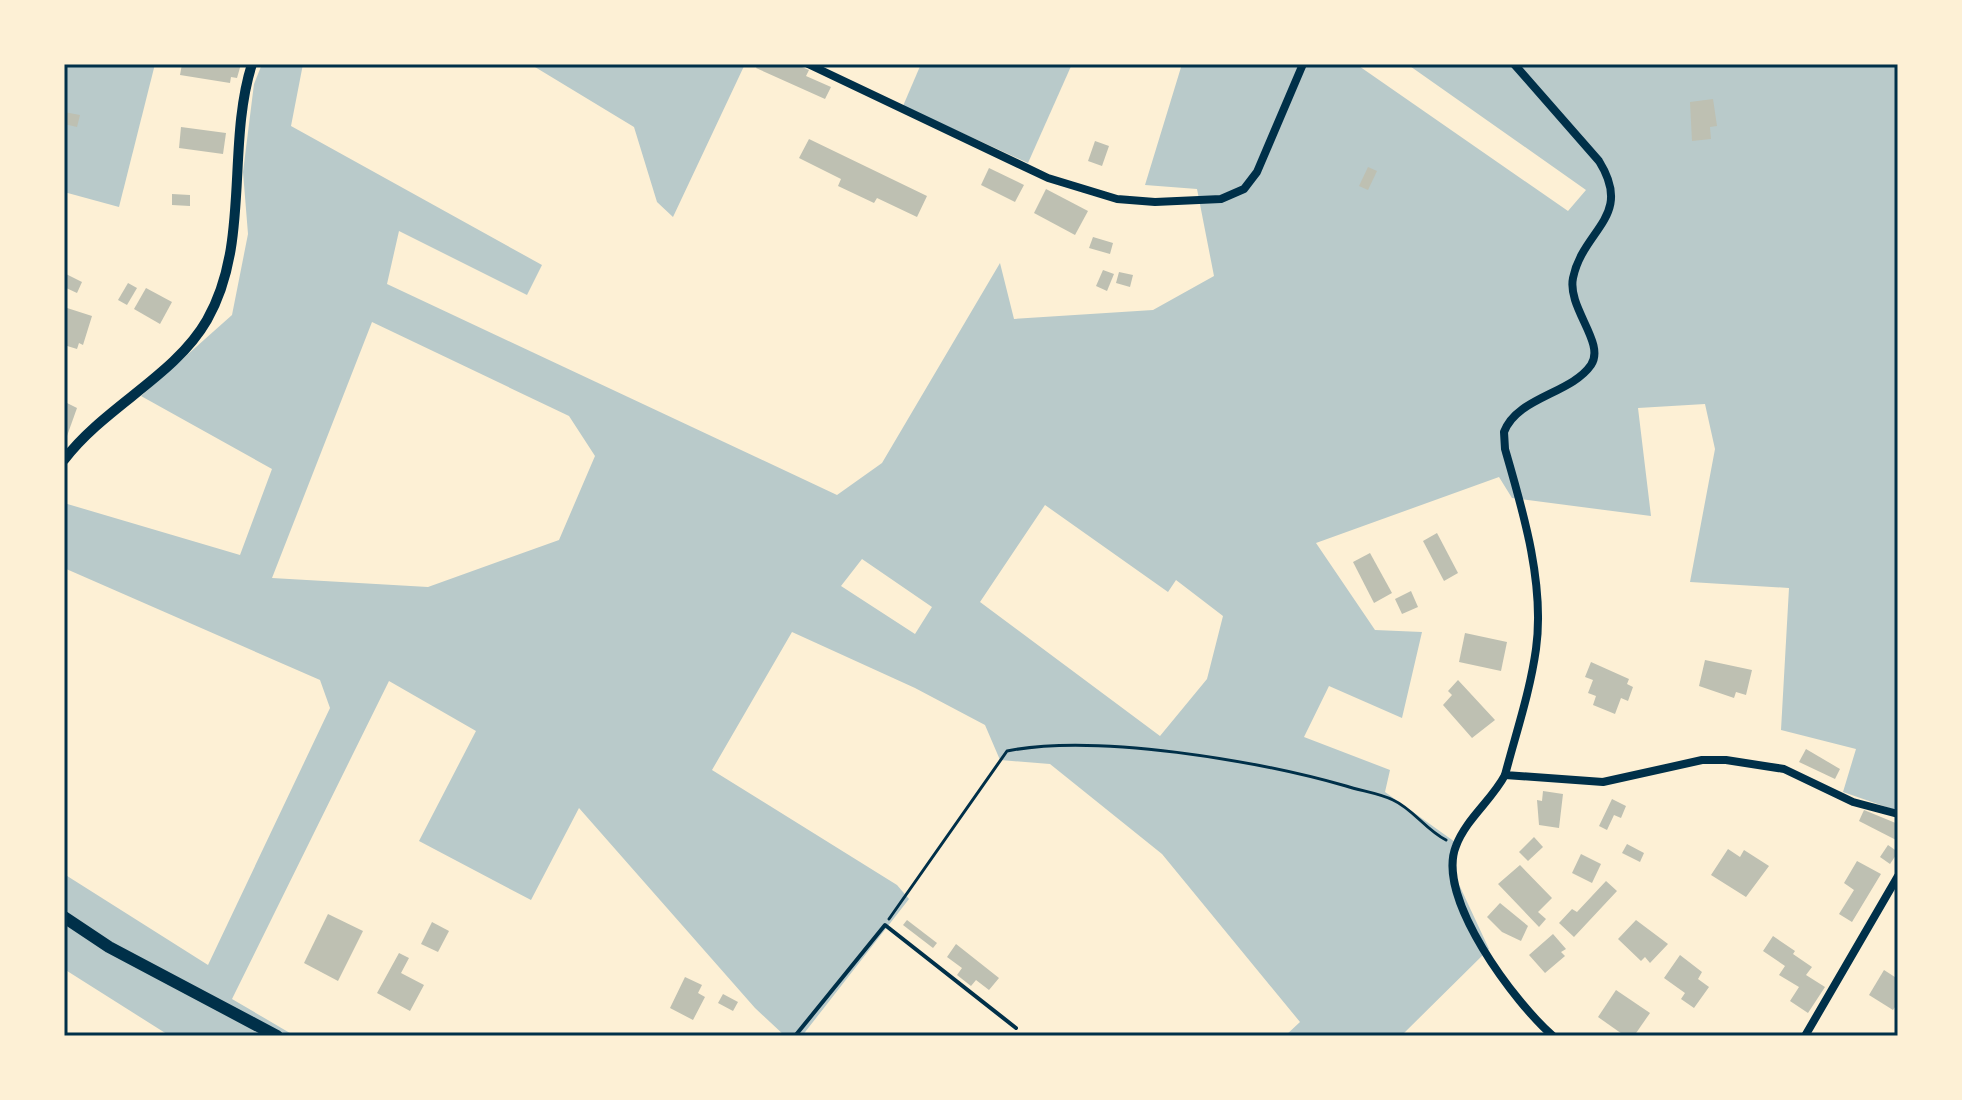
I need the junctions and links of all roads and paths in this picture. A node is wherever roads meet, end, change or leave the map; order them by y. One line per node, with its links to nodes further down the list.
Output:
1 (252, 64): 5 (street)
2 (808, 64): 3 (street)
3 (1303, 64)
4 (1514, 64): 6 (street)
5 (64, 460)
6 (1505, 775): 7 (street); 8 (street)
7 (1898, 814)
8 (1456, 845): 11 (path); 15 (street)
9 (1898, 876): 16 (street)
10 (64, 917): 13 (main road)
11 (885, 925): 12 (lane); 14 (lane)
12 (1016, 1028)
13 (277, 1036)
14 (795, 1036)
15 (1553, 1036)
16 (1805, 1036)

